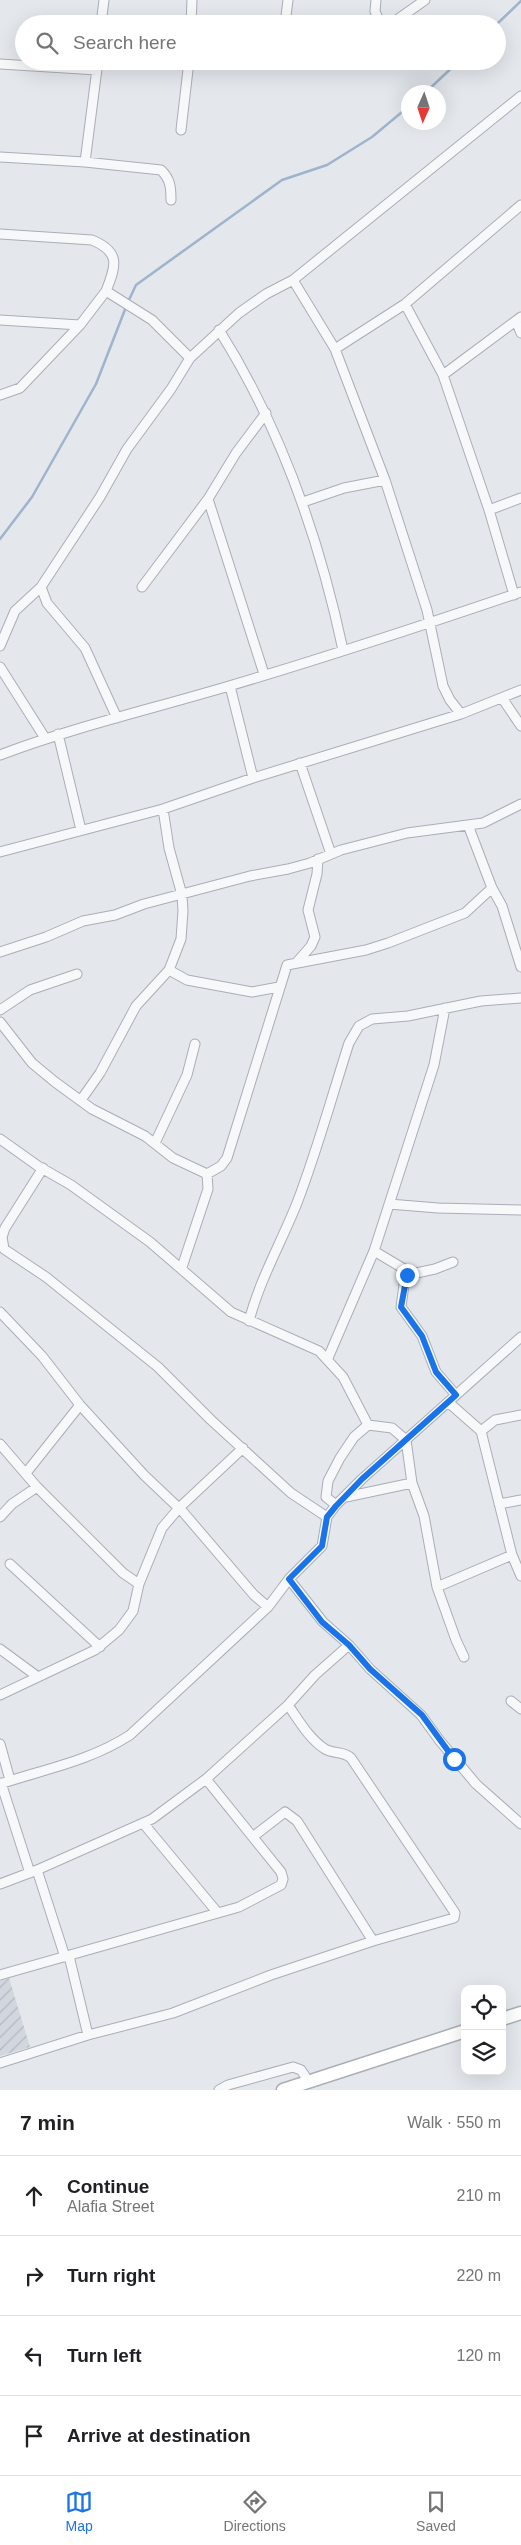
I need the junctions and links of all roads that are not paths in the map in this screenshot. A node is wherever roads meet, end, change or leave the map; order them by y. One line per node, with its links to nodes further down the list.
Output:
1 (104, 0): 6 (street)
2 (192, 0): 7 (street)
3 (288, 0): 8 (street)
4 (376, 0): 9 (street)
5 (425, 0): 10 (street)
6 (102, 15)
7 (191, 15)
8 (286, 15)
9 (377, 15)
10 (403, 15)
11 (0, 64): 12 (street)
12 (15, 64)
13 (96, 70): 18 (street)
14 (188, 70): 16 (street)
15 (521, 96): 22 (street)
16 (181, 130)
17 (0, 158): 18 (street)
18 (85, 162): 19 (street)
19 (171, 200)
20 (521, 205): 24 (street)
21 (0, 234): 23 (street)
22 (292, 280): 28 (street); 30 (street)
23 (106, 291): 27 (street); 31 (street)
24 (404, 304): 30 (street); 32 (street)
25 (519, 319): 29 (street); 32 (street)
26 (0, 320): 27 (street)
27 (80, 325): 33 (street)
28 (219, 330): 31 (street); 34 (street)
29 (521, 333)
30 (334, 349): 35 (street)
31 (190, 358): 40 (street)
32 (443, 375): 39 (street)
33 (0, 395)
34 (266, 413): 37 (street); 38 (street)
35 (385, 480): 38 (street); 43 (street)
36 (521, 498): 39 (street)
37 (208, 500): 41 (street); 47 (street)
38 (303, 502): 45 (street)
39 (490, 510): 42 (street)
40 (41, 586): 44 (street); 52 (street)
41 (142, 587)
42 (517, 594): 43 (street)
43 (430, 624): 45 (street); 51 (street)
44 (0, 646)
45 (343, 650): 47 (street)
46 (0, 667): 55 (street)
47 (264, 674): 48 (street)
48 (230, 686): 52 (street); 58 (street)
49 (521, 690): 50 (street)
50 (502, 698): 51 (street); 53 (street)
51 (461, 714): 57 (street)
52 (117, 718): 54 (street)
53 (521, 726)
54 (58, 734): 55 (street); 62 (street)
55 (45, 738): 56 (street)
56 (0, 755)
57 (300, 763): 58 (street); 64 (street)
58 (253, 778): 60 (street)
59 (521, 804): 61 (street)
60 (163, 809): 62 (street); 67 (street)
61 (468, 825): 64 (street); 66 (street)
62 (81, 830): 63 (street)
63 (0, 852)
64 (331, 854): 65 (street)
65 (318, 859): 67 (street); 69 (street)
66 (492, 888): 69 (street); 70 (street)
67 (182, 895): 68 (street); 71 (street)
68 (0, 952)
69 (297, 962): 73 (street)
70 (521, 967)
71 (169, 970): 73 (street); 79 (street)
72 (77, 974): 76 (street)
73 (279, 987): 83 (street)
74 (521, 998): 75 (street)
75 (445, 1008): 84 (street); 91 (street)
76 (0, 1010)
77 (0, 1022): 79 (street)
78 (195, 1044): 81 (street)
79 (81, 1100): 81 (street)
80 (0, 1139): 82 (street)
81 (154, 1143): 83 (street)
82 (44, 1168): 88 (street); 102 (street)
83 (207, 1174): 88 (street)
84 (389, 1204): 85 (street); 86 (street)
85 (521, 1210)
86 (374, 1251): 89 (street); 93 (street)
87 (453, 1262): 89 (street)
88 (182, 1267): 91 (street)
89 (407, 1275): 94 (street)
90 (0, 1312): 96 (street)
91 (249, 1321): 93 (street)
92 (521, 1337): 94 (street)
93 (328, 1358): 98 (street)
94 (456, 1395): 95 (street)
95 (448, 1402): 99 (street); 100 (street)
96 (80, 1404): 103 (street); 110 (street)
97 (521, 1415): 99 (street)
98 (368, 1425): 100 (street); 109 (street)
99 (481, 1431): 108 (street)
100 (406, 1440): 104 (street); 106 (street)
101 (0, 1444): 103 (street)
102 (243, 1448): 110 (street); 112 (street)
103 (26, 1473): 105 (street)
104 (412, 1484): 106 (street); 118 (street)
105 (37, 1487): 111 (street); 117 (street)
106 (346, 1497): 109 (street)
107 (521, 1500): 108 (street)
108 (499, 1504): 113 (street)
109 (336, 1506): 112 (street)
110 (179, 1508): 117 (street); 119 (street)
111 (0, 1516)
112 (327, 1517): 116 (street)
113 (512, 1555): 115 (street); 118 (street)
114 (10, 1564): 121 (street)
115 (521, 1576)
116 (289, 1579): 119 (street); 120 (street)
117 (139, 1584): 121 (street)
118 (437, 1587): 123 (street)
119 (268, 1607): 131 (street)
120 (349, 1645): 127 (street); 134 (street)
121 (100, 1647): 124 (street)
122 (0, 1649): 124 (street)
123 (464, 1657)
124 (38, 1677): 125 (street)
125 (0, 1695)
126 (511, 1701): 128 (street)
127 (288, 1705): 130 (street); 139 (street)
128 (521, 1710)
129 (0, 1744): 131 (street)
130 (206, 1779): 133 (street); 135 (street)
131 (10, 1780): 132 (street)
132 (1, 1784): 136 (street)
133 (143, 1823): 136 (street); 138 (street)
134 (521, 1824)
135 (254, 1836): 138 (street); 139 (street)
136 (34, 1872): 137 (street); 140 (street)
137 (0, 1884)
138 (217, 1912): 140 (street)
139 (374, 1941): 145 (street)
140 (67, 1957): 141 (street); 145 (street)
141 (0, 1975)
142 (521, 2013): 143 (street)
143 (506, 2018)
144 (461, 2032): 147 (street)
145 (88, 2035): 146 (street)
146 (0, 2062)
147 (309, 2082): 148 (street); 149 (street)
148 (220, 2090)
149 (283, 2090)

